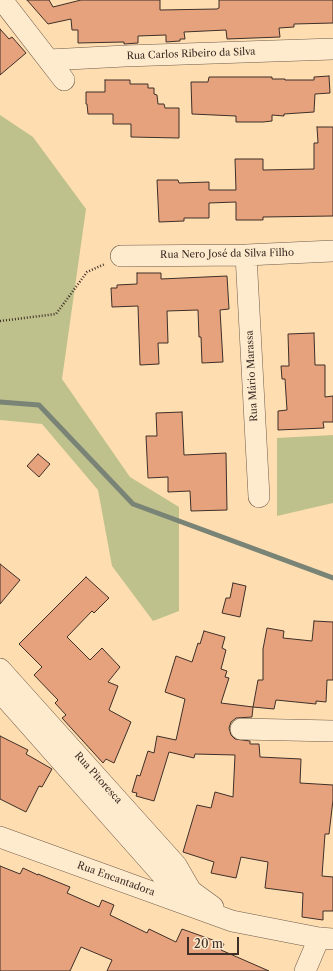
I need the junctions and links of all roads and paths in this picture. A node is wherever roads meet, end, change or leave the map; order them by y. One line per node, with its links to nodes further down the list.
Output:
1 (2, 0): 3 (street)
2 (333, 49): 3 (street, Rua Carlos Ribeiro da Silva)
3 (49, 60): 4 (street)
4 (64, 80)
5 (333, 251): 6 (street, Rua Nero José da Silva Filho)
6 (246, 255): 7 (street, Rua Nero José da Silva Filho); 9 (street, Rua Mário Marassa)
7 (121, 256): 8 (path)
8 (0, 321)
9 (259, 497)
10 (0, 669): 15 (street, Rua Pitoresca)
11 (0, 692): 15 (street, Rua Pitoresca)
12 (241, 729): 13 (street)
13 (333, 731)
14 (0, 837): 16 (street, Rua Encantadora)
15 (191, 891): 16 (street, Rua Pitoresca)
16 (232, 921): 17 (street, Rua Encantadora)
17 (326, 938): 18 (street)
18 (305, 971)

